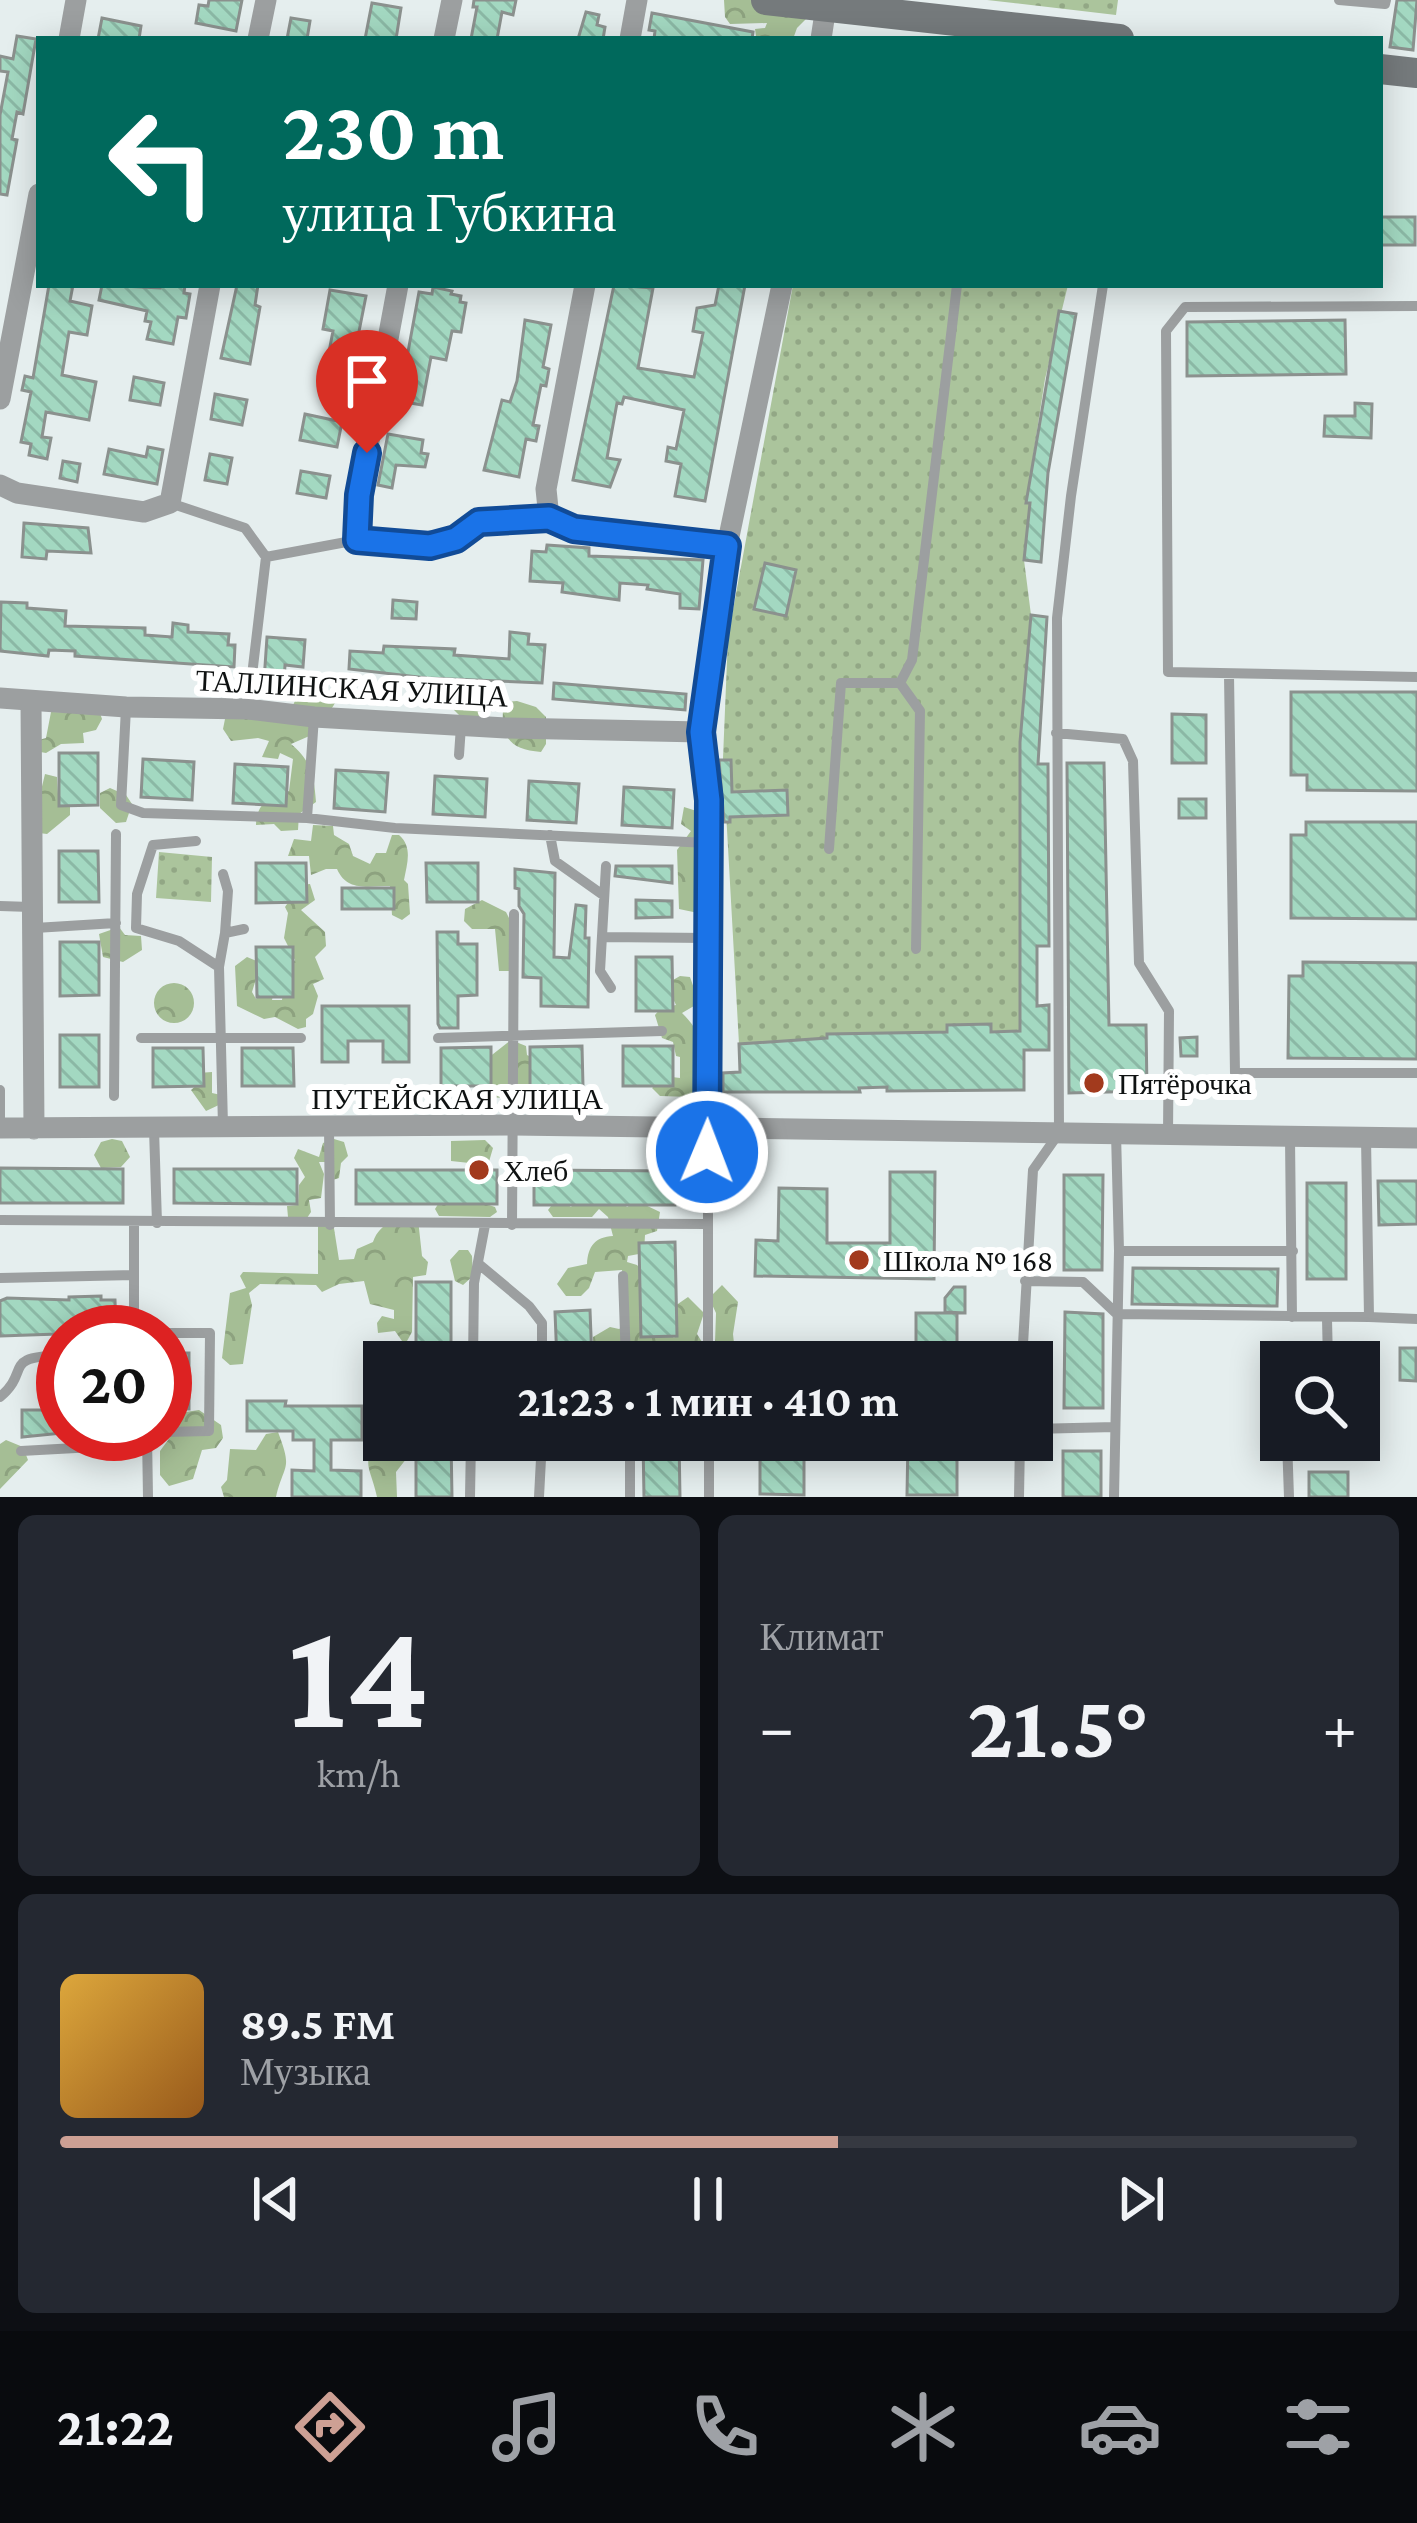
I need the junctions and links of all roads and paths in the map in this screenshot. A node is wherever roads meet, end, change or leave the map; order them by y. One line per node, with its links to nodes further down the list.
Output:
1 (76, 0): 10 (street)
2 (266, 0): 11 (street)
3 (452, 0): 12 (street)
4 (637, 0): 13 (street)
5 (766, 0): 8 (street)
6 (1339, 0): 7 (lane)
7 (1386, 0)
8 (826, 3): 9 (street); 14 (street)
9 (991, 26): 15 (street)
10 (69, 36)
11 (259, 36)
12 (446, 36)
13 (631, 36)
14 (821, 36)
15 (1089, 36)
16 (1383, 69): 17 (street)
17 (1417, 73)
18 (36, 210): 26 (street)
19 (209, 288): 28 (street)
20 (397, 288): 30 (street)
21 (584, 288): 29 (street)
22 (781, 288): 31 (street)
23 (957, 288): 35 (lane)
24 (1103, 288): 43 (lane)
25 (1417, 306): 33 (lane)
26 (0, 399)
27 (0, 485): 28 (street)
28 (170, 503): 32 (lane)
29 (549, 518): 30 (lane); 31 (street)
30 (357, 540): 32 (lane)
31 (727, 546): 42 (street)
32 (266, 556): 39 (lane)
33 (1229, 675): 34 (lane); 71 (lane)
34 (1417, 677)
35 (900, 683): 50 (lane); 62 (lane)
36 (0, 698): 37 (street, ТАЛЛИНСКАЯ УЛИЦА)
37 (31, 701): 38 (street, ТАЛЛИНСКАЯ УЛИЦА); 56 (street)
38 (126, 707): 39 (street, ТАЛЛИНСКАЯ УЛИЦА); 45 (lane)
39 (248, 709): 40 (street, ТАЛЛИНСКАЯ УЛИЦА)
40 (314, 717): 41 (street, ТАЛЛИНСКАЯ УЛИЦА); 45 (lane)
41 (461, 726): 42 (street, ТАЛЛИНСКАЯ УЛИЦА); 44 (lane)
42 (701, 732): 49 (street)
43 (1056, 733): 81 (lane); 83 (lane)
44 (459, 755)
45 (307, 818): 47 (lane)
46 (116, 834): 57 (lane)
47 (550, 836): 49 (lane); 53 (lane)
48 (196, 841): 63 (lane)
49 (709, 843): 61 (street)
50 (830, 849)
51 (606, 866): 53 (lane)
52 (223, 874): 59 (lane)
53 (603, 895): 60 (lane)
54 (0, 907): 56 (lane)
55 (514, 914): 66 (lane)
56 (35, 917): 57 (lane); 77 (street)
57 (116, 923): 73 (lane)
58 (244, 929): 59 (lane)
59 (225, 933): 63 (lane)
60 (602, 937): 61 (lane); 64 (lane)
61 (708, 938): 80 (street)
62 (916, 949)
63 (219, 968): 67 (lane)
64 (611, 988)
65 (662, 1030): 66 (lane)
66 (516, 1036): 70 (lane); 75 (lane)
67 (223, 1037): 68 (lane); 69 (lane); 79 (lane)
68 (141, 1038)
69 (301, 1038)
70 (437, 1038)
71 (1417, 1073)
72 (0, 1090): 74 (lane)
73 (114, 1096)
74 (0, 1125): 77 (street, ПУТЕЙСКАЯ УЛИЦА)
75 (513, 1125): 76 (street, ПУТЕЙСКАЯ УЛИЦА); 80 (street, ПУТЕЙСКАЯ УЛИЦА); 93 (lane)
76 (328, 1127): 79 (street, ПУТЕЙСКАЯ УЛИЦА); 91 (lane)
77 (34, 1129): 78 (street, ПУТЕЙСКАЯ УЛИЦА)
78 (154, 1129): 79 (street, ПУТЕЙСКАЯ УЛИЦА); 89 (lane)
79 (224, 1129)
80 (708, 1131): 81 (street, ПУТЕЙСКАЯ УЛИЦА); 90 (lane)
81 (1059, 1133): 82 (street, ПУТЕЙСКАЯ УЛИЦА); 100 (lane)
82 (1116, 1133): 83 (street, ПУТЕЙСКАЯ УЛИЦА); 94 (lane)
83 (1168, 1136): 84 (street, ПУТЕЙСКАЯ УЛИЦА)
84 (1290, 1138): 85 (street, ПУТЕЙСКАЯ УЛИЦА); 95 (lane)
85 (1366, 1138): 86 (street, ПУТЕЙСКАЯ УЛИЦА); 104 (lane)
86 (1417, 1138)
87 (0, 1220): 88 (lane)
88 (134, 1223): 89 (lane); 97 (lane)
89 (157, 1223): 91 (lane)
90 (706, 1224): 93 (lane); 111 (lane)
91 (330, 1225): 92 (lane)
92 (484, 1225): 93 (lane); 96 (lane)
93 (512, 1225)
94 (1119, 1251): 95 (lane); 102 (lane)
95 (1293, 1251): 103 (lane)
96 (480, 1264): 108 (lane); 109 (lane)
97 (134, 1276): 99 (lane); 101 (lane)
98 (623, 1276): 110 (lane)
99 (0, 1278)
100 (1025, 1281): 102 (lane); 112 (lane)
101 (134, 1305)
102 (1117, 1314): 103 (lane); 116 (lane)
103 (1292, 1317): 106 (lane)
104 (1369, 1317): 105 (lane); 106 (lane)
105 (1417, 1318)
106 (1327, 1319): 113 (lane)
107 (192, 1333): 118 (lane)
108 (473, 1341)
109 (542, 1341)
110 (625, 1341)
111 (708, 1341)
112 (1023, 1341)
113 (1328, 1341)
114 (36, 1356): 115 (lane)
115 (0, 1397)
116 (1115, 1427): 117 (lane); 134 (lane)
117 (1053, 1428)
118 (192, 1432)
119 (36, 1450): 120 (lane)
120 (21, 1451)
121 (151, 1461): 128 (lane)
122 (471, 1461): 129 (lane)
123 (541, 1461): 130 (lane)
124 (630, 1461): 131 (lane)
125 (709, 1461): 132 (lane)
126 (1020, 1461): 133 (lane)
127 (1288, 1461): 135 (lane)
128 (148, 1497)
129 (470, 1497)
130 (539, 1497)
131 (630, 1497)
132 (709, 1497)
133 (1019, 1497)
134 (1114, 1497)
135 (1289, 1497)

